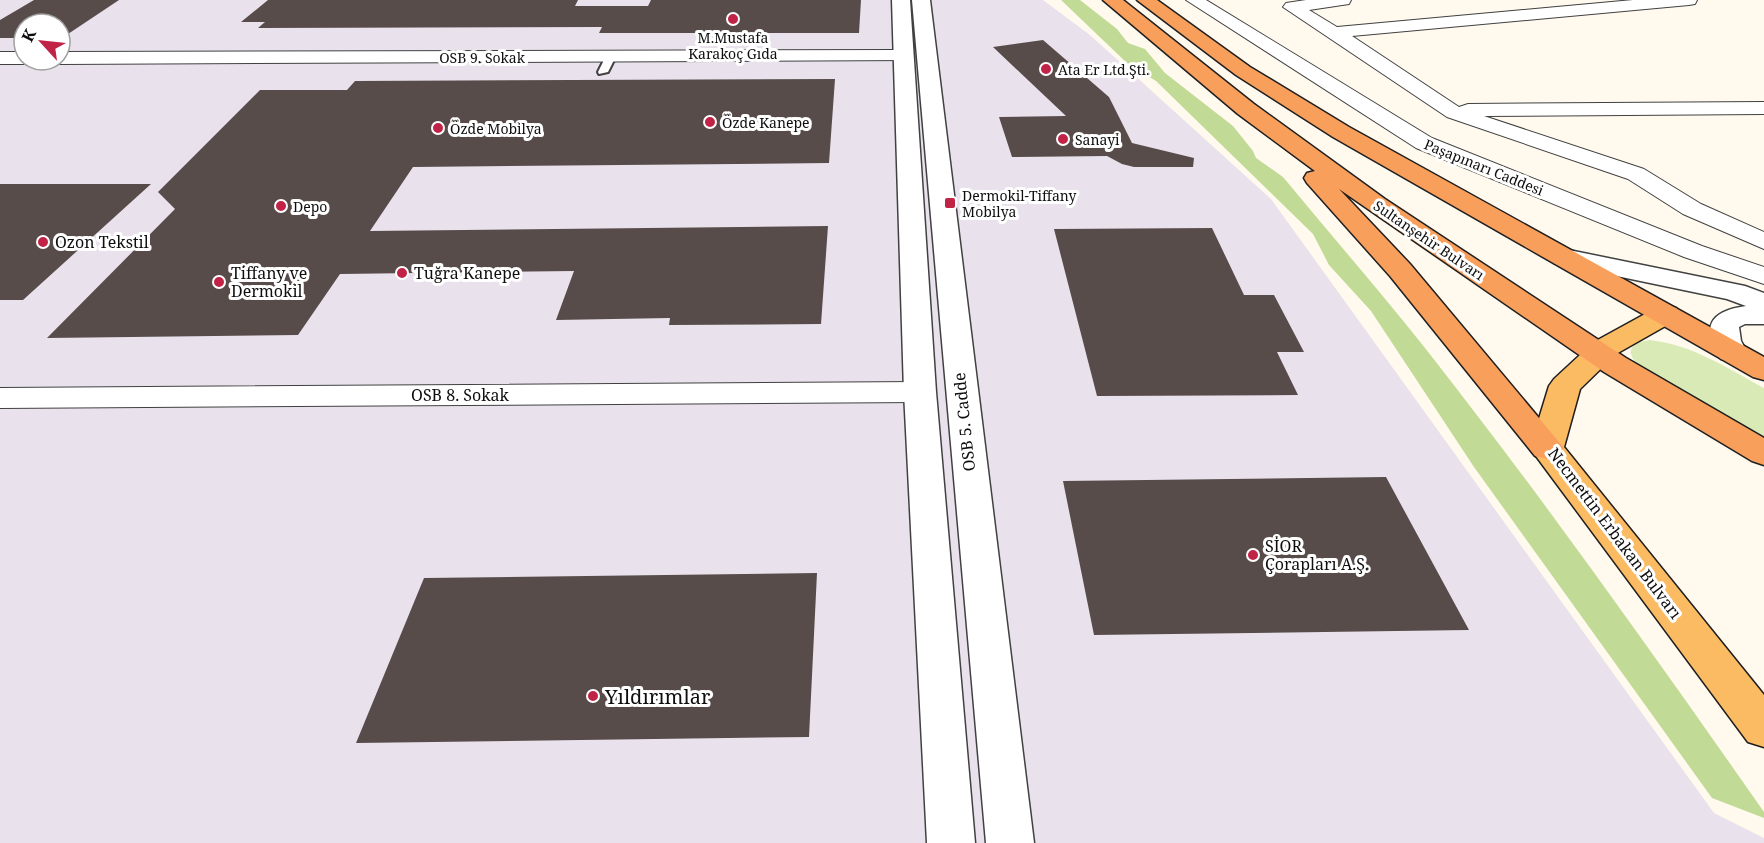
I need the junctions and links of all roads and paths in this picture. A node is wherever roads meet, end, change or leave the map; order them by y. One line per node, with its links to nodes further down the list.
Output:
1 (901, 0): 9 (street)
2 (921, 0): 27 (street, OSB 5. Cadde)
3 (1112, 0): 12 (highway, Sultanşehir Bulvarı)
4 (1146, 0): 15 (highway)
5 (1194, 0): 16 (street, Paşapınarı Caddesi)
6 (1343, 0): 8 (street)
7 (1689, 0): 8 (street)
8 (1331, 33): 13 (street)
9 (904, 56): 10 (street, OSB 9. Sokak); 21 (street)
10 (72, 58)
11 (1764, 108): 13 (street)
12 (1246, 109): 19 (highway, Sultanşehir Bulvarı); 23 (highway)
13 (1449, 110): 14 (street)
14 (1764, 241)
15 (1564, 257): 16 (street); 17 (highway)
16 (1762, 298): 17 (street, Necmettin Erbakan Bulvarı); 18 (street)
17 (1666, 314): 18 (highway); 19 (main road, Necmettin Erbakan Bulvarı)
18 (1732, 352): 20 (highway)
19 (1599, 354): 23 (main road, Necmettin Erbakan Bulvarı); 24 (highway, Sultanşehir Bulvarı)
20 (1764, 370)
21 (920, 392): 22 (street, OSB 8. Sokak); 26 (street)
22 (0, 398)
23 (1547, 448): 25 (main road, Necmettin Erbakan Bulvarı)
24 (1764, 453)
25 (1764, 728)
26 (951, 843)
27 (1010, 843)

